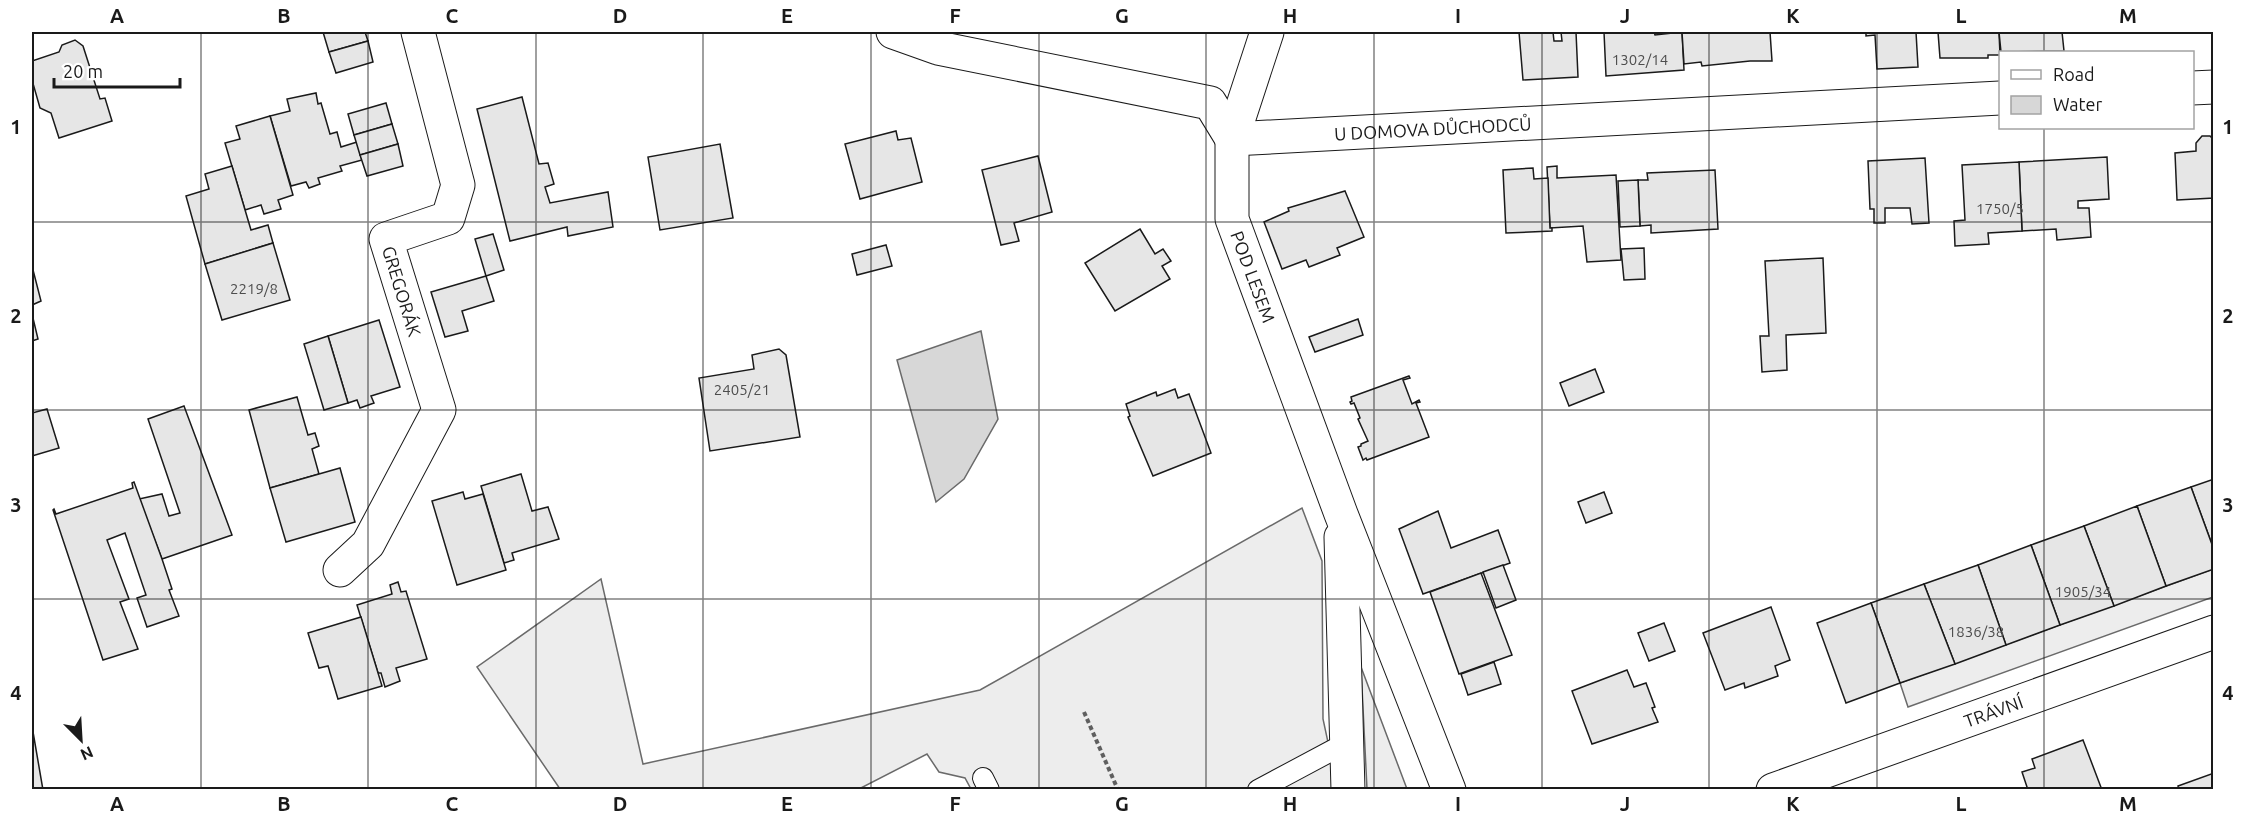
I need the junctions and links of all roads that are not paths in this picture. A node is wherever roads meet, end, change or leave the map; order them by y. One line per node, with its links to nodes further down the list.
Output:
1 (418, 32): 10 (street, GREGORÁK)
2 (893, 32): 4 (street)
3 (1267, 32): 8 (street, POD LESEM)
4 (935, 40): 8 (street)
5 (2214, 87): 6 (street)
6 (2194, 88)
7 (1999, 98): 8 (street, U DOMOVA DŮCHODCŮ)
8 (1232, 139): 9 (street, POD LESEM)
9 (1341, 514): 12 (street, POD LESEM); 15 (street, POD LESEM)
10 (340, 570)
11 (2214, 632): 16 (street, TRÁVNÍ)
12 (1346, 743): 13 (lane); 14 (street, POD LESEM)
13 (1258, 789)
14 (1348, 789)
15 (1449, 789)
16 (1773, 789)

